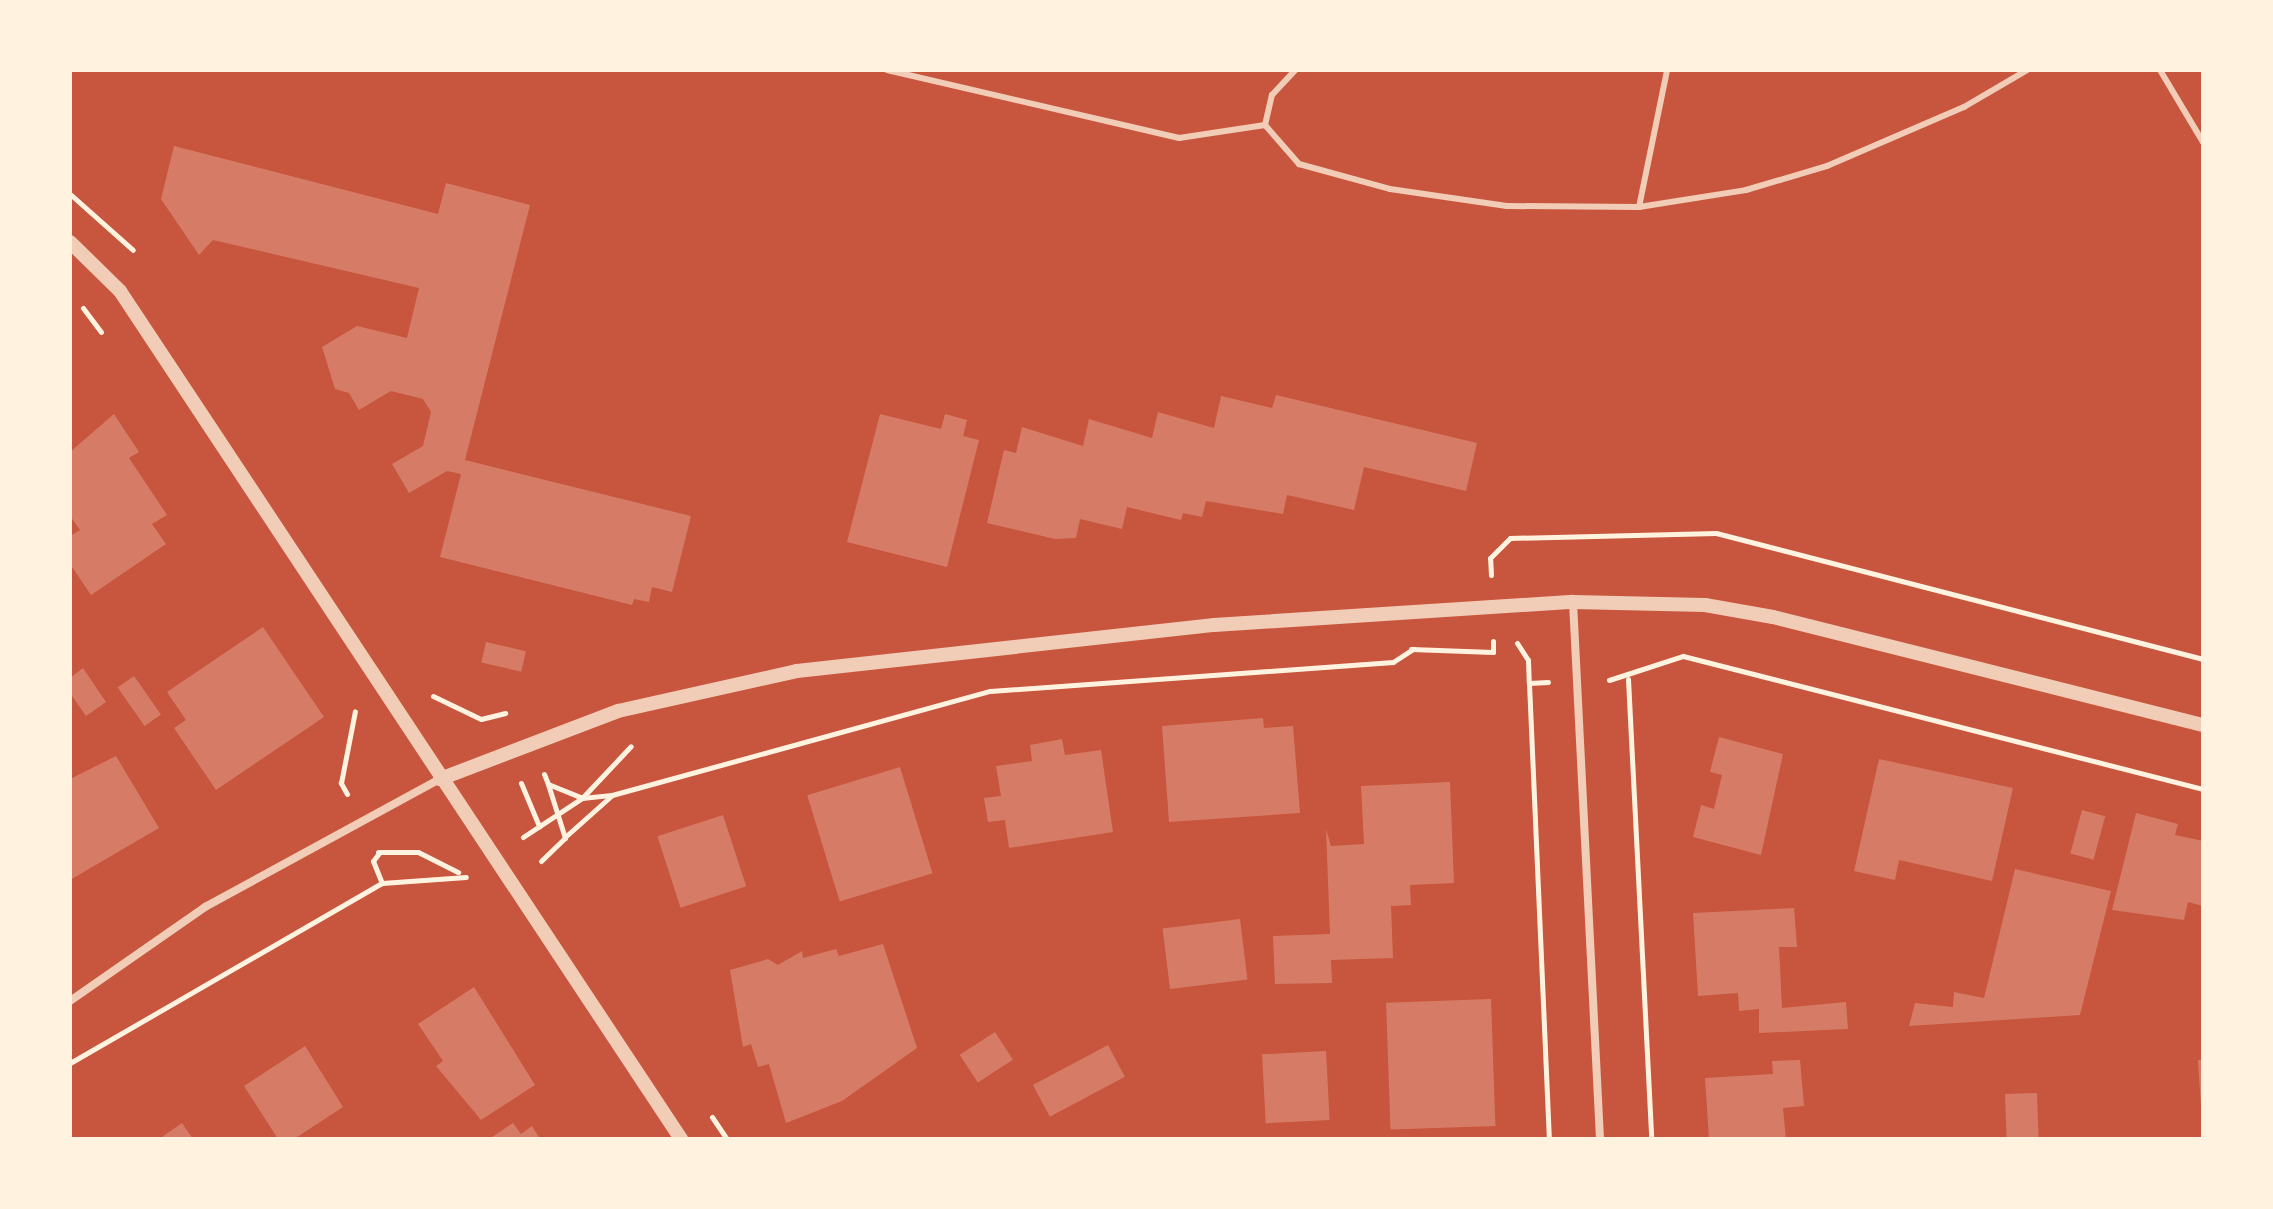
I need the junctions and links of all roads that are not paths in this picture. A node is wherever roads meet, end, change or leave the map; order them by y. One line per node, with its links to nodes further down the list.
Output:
1 (887, 70): 6 (lane)
2 (1295, 70): 6 (lane)
3 (1667, 70): 8 (lane)
4 (2027, 70): 8 (lane)
5 (2160, 70): 7 (lane)
6 (1265, 125): 8 (lane)
7 (2203, 142)
8 (1639, 207)
9 (70, 242): 12 (street)
10 (1573, 602): 11 (street); 12 (street); 15 (street)
11 (2203, 725)
12 (440, 779): 13 (street); 14 (street)
13 (70, 1001)
14 (681, 1139)
15 (1600, 1139)

